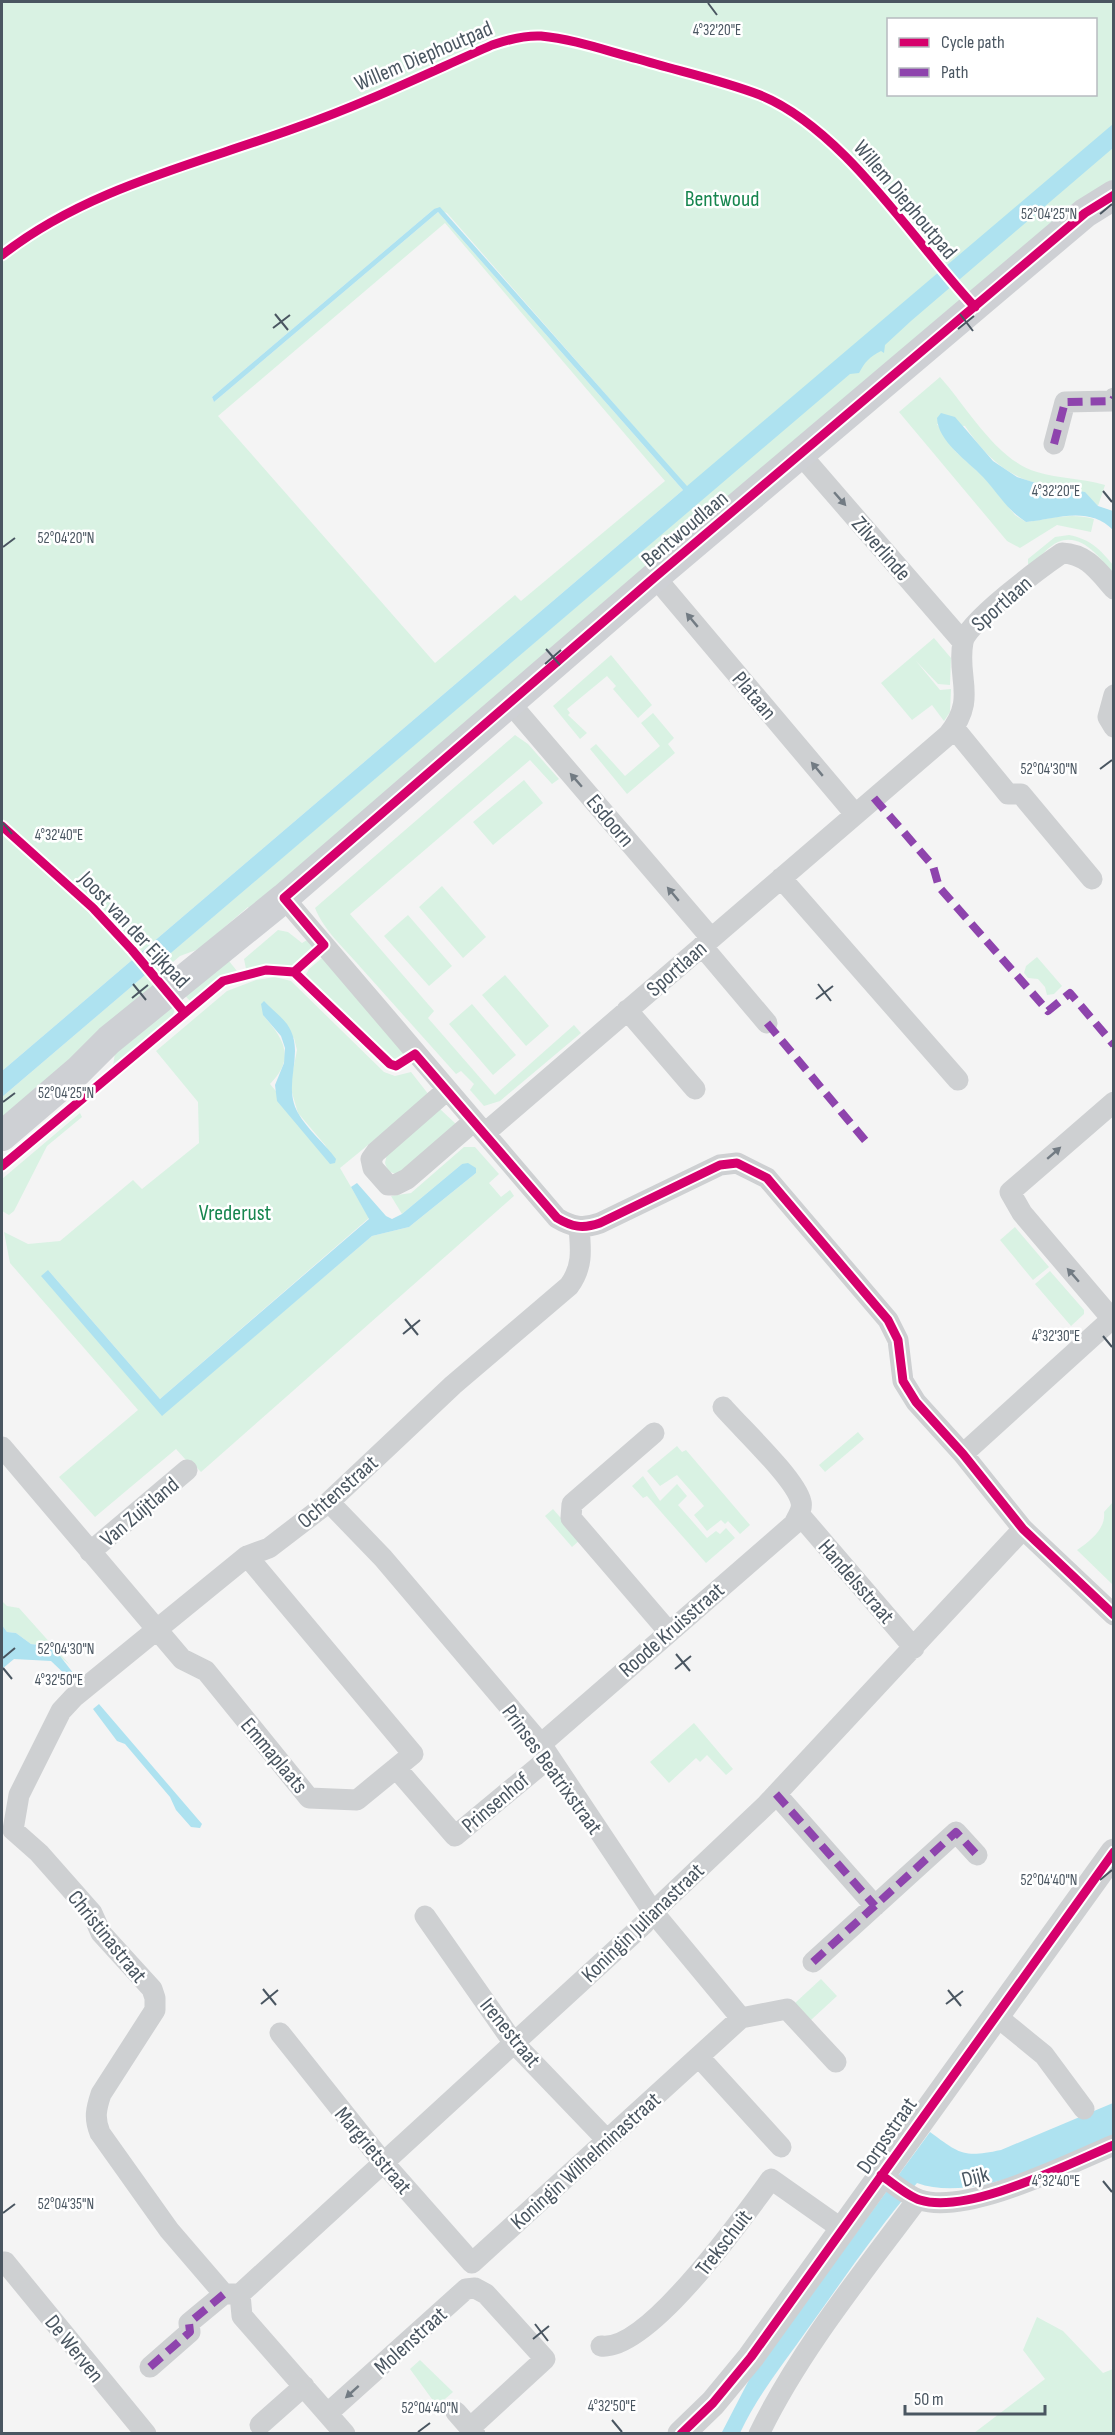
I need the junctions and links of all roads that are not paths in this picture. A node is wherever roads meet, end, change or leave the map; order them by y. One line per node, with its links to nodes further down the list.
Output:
1 (1112, 198): 4 (main road, Bentwoudlaan)
2 (1113, 398): 3 (street)
3 (1054, 444)
4 (801, 455): 5 (main road, Bentwoudlaan); 7 (street, Zilverlinde, one-way to 7)
5 (655, 577): 9 (main road, Bentwoudlaan); 12 (street, Plataan, one-way to 5)
6 (1113, 589): 7 (street, Sportlaan)
7 (963, 642): 11 (street, Sportlaan)
8 (1113, 695): 10 (street)
9 (510, 703): 15 (main road, Bentwoudlaan); 16 (street, Esdoorn, one-way to 9)
10 (1111, 722)
11 (954, 728): 12 (street, Sportlaan); 14 (street)
12 (855, 814): 13 (street, Sportlaan)
13 (781, 878): 16 (street, Sportlaan); 19 (street)
14 (1092, 879)
15 (284, 898): 21 (street); 24 (main road, Bentwoudlaan)
16 (706, 942): 17 (street, Sportlaan); 18 (street, Esdoorn)
17 (627, 1010): 20 (street, Sportlaan); 23 (street, Sportlaan)
18 (767, 1023)
19 (958, 1080)
20 (695, 1089)
21 (447, 1090): 23 (street); 23 (street, Sportlaan)
22 (1113, 1102): 26 (street, one-way to 22)
23 (479, 1127): 25 (street)
24 (2, 1136)
25 (579, 1227): 30 (street); 32 (street, Ochtenstraat)
26 (1113, 1318): 30 (street)
27 (723, 1407): 33 (street)
28 (654, 1433): 39 (street)
29 (2, 1447): 35 (street, Van Zuijtland)
30 (963, 1454): 34 (street)
31 (187, 1470): 35 (street, Van Zuijtland)
32 (329, 1502): 36 (street, Ochtenstraat); 41 (street, Prinses Beatrixstraat)
33 (799, 1514): 39 (street, Roode Kruisstraat); 40 (street, Handelsstraat)
34 (1023, 1529): 37 (street); 40 (street, Koningin Julianastraat)
35 (90, 1552): 38 (street, Van Zuijtland)
36 (247, 1556): 38 (street, Ochtenstraat); 42 (street, Emmaplaats)
37 (1113, 1615)
38 (156, 1629): 42 (street, Emmaplaats); 43 (street, Christinastraat)
39 (668, 1631): 41 (street, Roode Kruisstraat)
40 (914, 1648): 44 (street, Koningin Julianastraat)
41 (545, 1750): 42 (street, Prinsenhof); 49 (street, Prinses Beatrixstraat)
42 (396, 1768)
43 (10, 1792): 45 (street, Christinastraat)
44 (776, 1794): 48 (street); 49 (street, Koningin Julianastraat)
45 (7, 1834): 68 (street, Christinastraat)
46 (1113, 1852): 52 (street, Dorpsstraat)
47 (977, 1855): 48 (street)
48 (874, 1906): 51 (street)
49 (653, 1912): 53 (street, Prinses Beatrixstraat); 55 (street, Koningin Julianastraat)
50 (425, 1916): 55 (street, Irenestraat)
51 (813, 1962)
52 (995, 2015): 58 (street); 63 (street, Dorpsstraat)
53 (741, 2019): 56 (street, Koningin Wilhelminastraat); 57 (street)
54 (280, 2033): 62 (street, Margrietstraat)
55 (513, 2042): 59 (street, Irenestraat); 62 (street, Koningin Julianastraat)
56 (699, 2057): 59 (street, Koningin Wilhelminastraat); 61 (street)
57 (836, 2062)
58 (1084, 2109)
59 (607, 2140): 66 (street, Koningin Wilhelminastraat)
60 (1113, 2145): 63 (street, Dijk)
61 (781, 2147)
62 (382, 2161): 66 (street, Margrietstraat); 68 (street, Koningin Julianastraat)
63 (900, 2188): 64 (street, Dorpsstraat); 79 (street)
64 (843, 2229): 69 (street, Trekschuit); 78 (street, Dorpsstraat)
65 (3, 2264): 76 (street, De Werven)
66 (472, 2264): 67 (street)
67 (475, 2288): 73 (street, Molenstraat, one-way to 73); 75 (street)
68 (232, 2294): 70 (street); 71 (street, Christinastraat)
69 (601, 2346)
70 (150, 2367)
71 (304, 2386): 73 (street, Christinastraat); 74 (street)
72 (456, 2412): 75 (street)
73 (328, 2414): 77 (street, Christinastraat)
74 (260, 2424)
75 (473, 2431)
76 (146, 2433)
77 (345, 2433)
78 (681, 2433)
79 (759, 2433)

